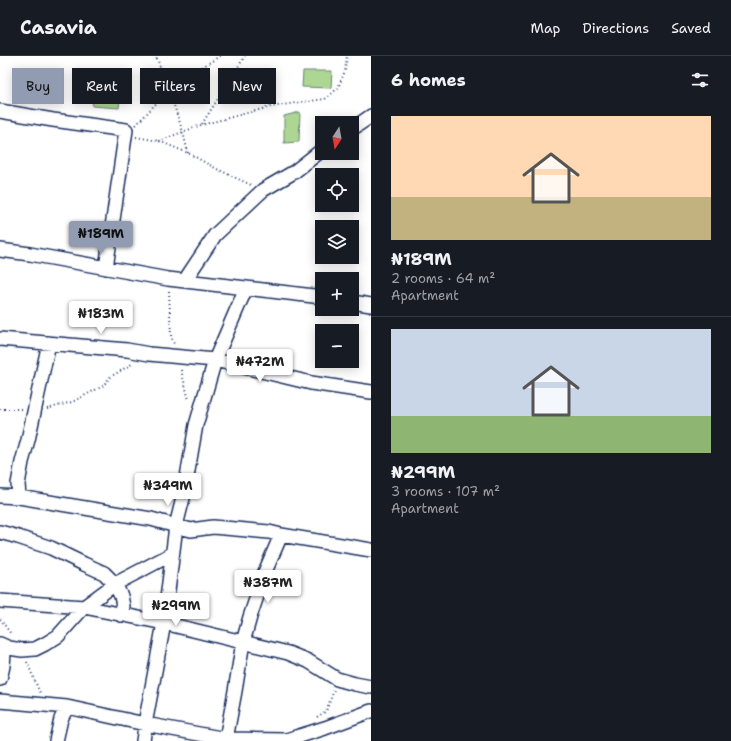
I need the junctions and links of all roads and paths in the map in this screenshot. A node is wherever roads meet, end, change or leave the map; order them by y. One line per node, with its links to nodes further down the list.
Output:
1 (156, 56): 5 (path)
2 (220, 56): 6 (path)
3 (246, 56): 13 (path)
4 (347, 56): 13 (path)
5 (160, 68)
6 (200, 68)
7 (156, 104): 12 (path)
8 (173, 104): 14 (path)
9 (0, 111): 15 (street)
10 (371, 116): 11 (street)
11 (359, 124)
12 (136, 125)
13 (201, 125): 14 (path)
14 (183, 132): 16 (path); 17 (path)
15 (125, 135): 16 (path); 21 (street)
16 (159, 141): 17 (path)
17 (188, 153): 19 (path)
18 (315, 156): 19 (street)
19 (263, 190): 22 (street)
20 (0, 250): 21 (street)
21 (106, 268): 22 (street)
22 (185, 280): 23 (street)
23 (246, 288): 24 (street); 30 (street)
24 (315, 296)
25 (359, 303): 26 (street)
26 (371, 305)
27 (0, 339): 28 (street)
28 (49, 343): 29 (street); 33 (street)
29 (149, 354): 30 (street); 33 (path)
30 (215, 360): 31 (street); 36 (street)
31 (371, 392)
32 (0, 409): 33 (path)
33 (34, 413): 35 (street)
34 (0, 496): 35 (street)
35 (19, 497): 36 (street)
36 (176, 526): 38 (street); 40 (street)
37 (0, 532): 41 (street)
38 (281, 535): 39 (street); 46 (street)
39 (371, 550)
40 (172, 554): 41 (street); 45 (street)
41 (115, 584): 43 (street); 44 (street)
42 (0, 601): 43 (street)
43 (84, 607): 44 (street); 47 (street)
44 (121, 614): 45 (street)
45 (164, 623): 46 (street); 55 (street)
46 (243, 642): 49 (street); 56 (street)
47 (0, 644): 48 (street)
48 (0, 679)
49 (337, 679): 50 (street); 54 (path)
50 (371, 687)
51 (0, 701): 52 (street)
52 (67, 706): 55 (street); 57 (street)
53 (371, 711): 56 (street)
54 (315, 718)
55 (145, 724): 56 (street); 58 (street)
56 (226, 739)
57 (56, 741)
58 (143, 741)

